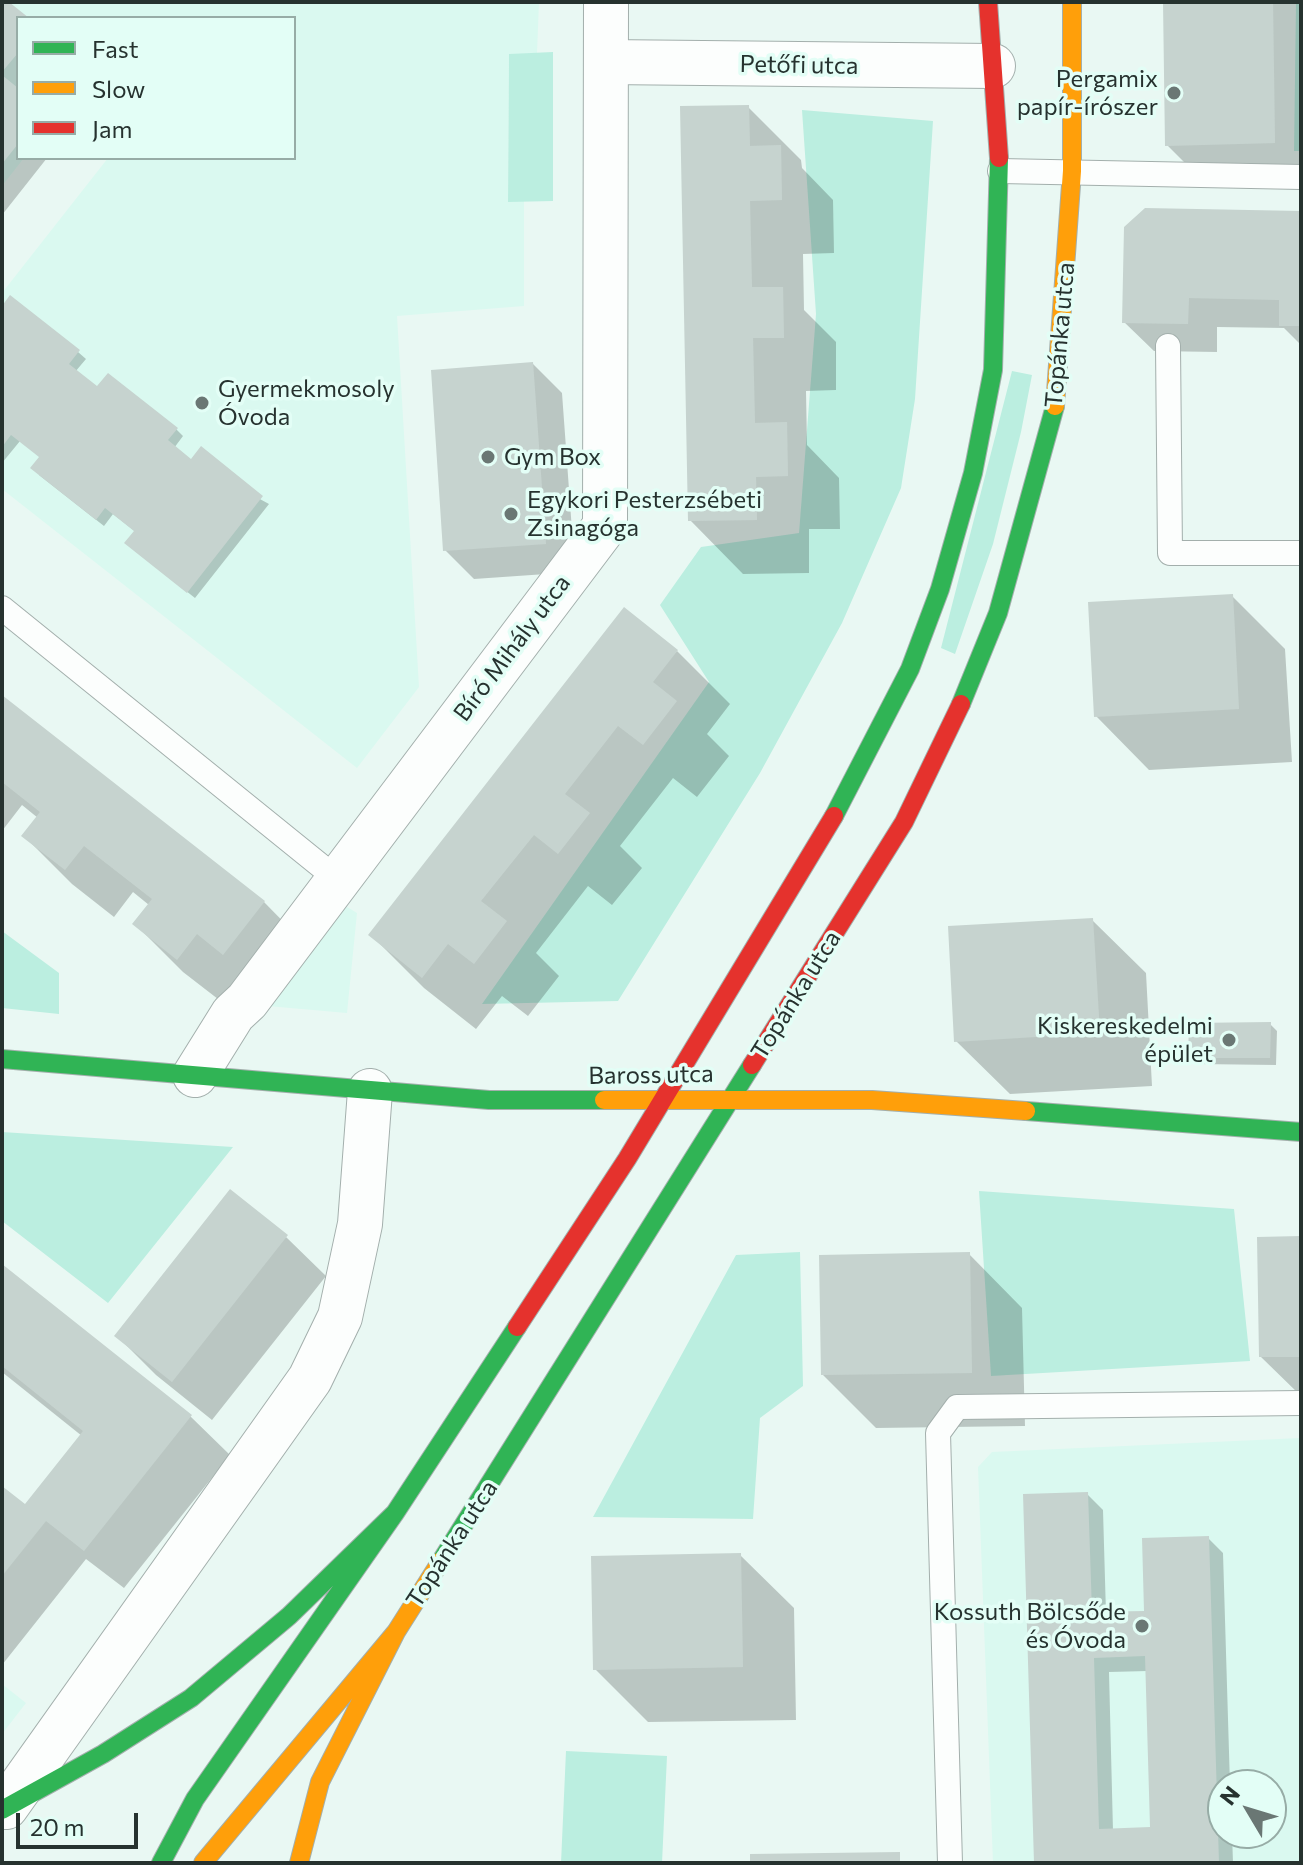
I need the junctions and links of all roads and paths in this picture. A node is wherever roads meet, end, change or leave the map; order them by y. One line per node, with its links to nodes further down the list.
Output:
1 (606, 2): 4 (street, Bíró Mihály utca)
2 (988, 2): 5 (street)
3 (1072, 2): 7 (street, Topánka utca)
4 (606, 62): 5 (street, Petőfi utca); 12 (street, Bíró Mihály utca)
5 (993, 66): 6 (street)
6 (1000, 171): 7 (lane); 17 (street)
7 (1072, 171): 8 (lane); 16 (street, Topánka utca)
8 (1301, 177)
9 (1168, 346): 10 (lane)
10 (1301, 553)
11 (2, 608): 12 (lane)
12 (337, 879): 14 (street, Bíró Mihály utca)
13 (2, 1059): 14 (street, Baross utca)
14 (195, 1075): 15 (street, Baross utca)
15 (370, 1091): 17 (street, Baross utca); 22 (street)
16 (734, 1097): 17 (street, Baross utca); 18 (street, Baross utca); 21 (street, Topánka utca)
17 (662, 1100): 20 (street)
18 (1301, 1132)
19 (1301, 1403): 26 (lane)
20 (395, 1513): 22 (street); 23 (street)
21 (396, 1632): 24 (street, Topánka utca); 25 (street)
22 (4, 1808)
23 (161, 1863)
24 (203, 1863)
25 (299, 1863)
26 (950, 1863)

